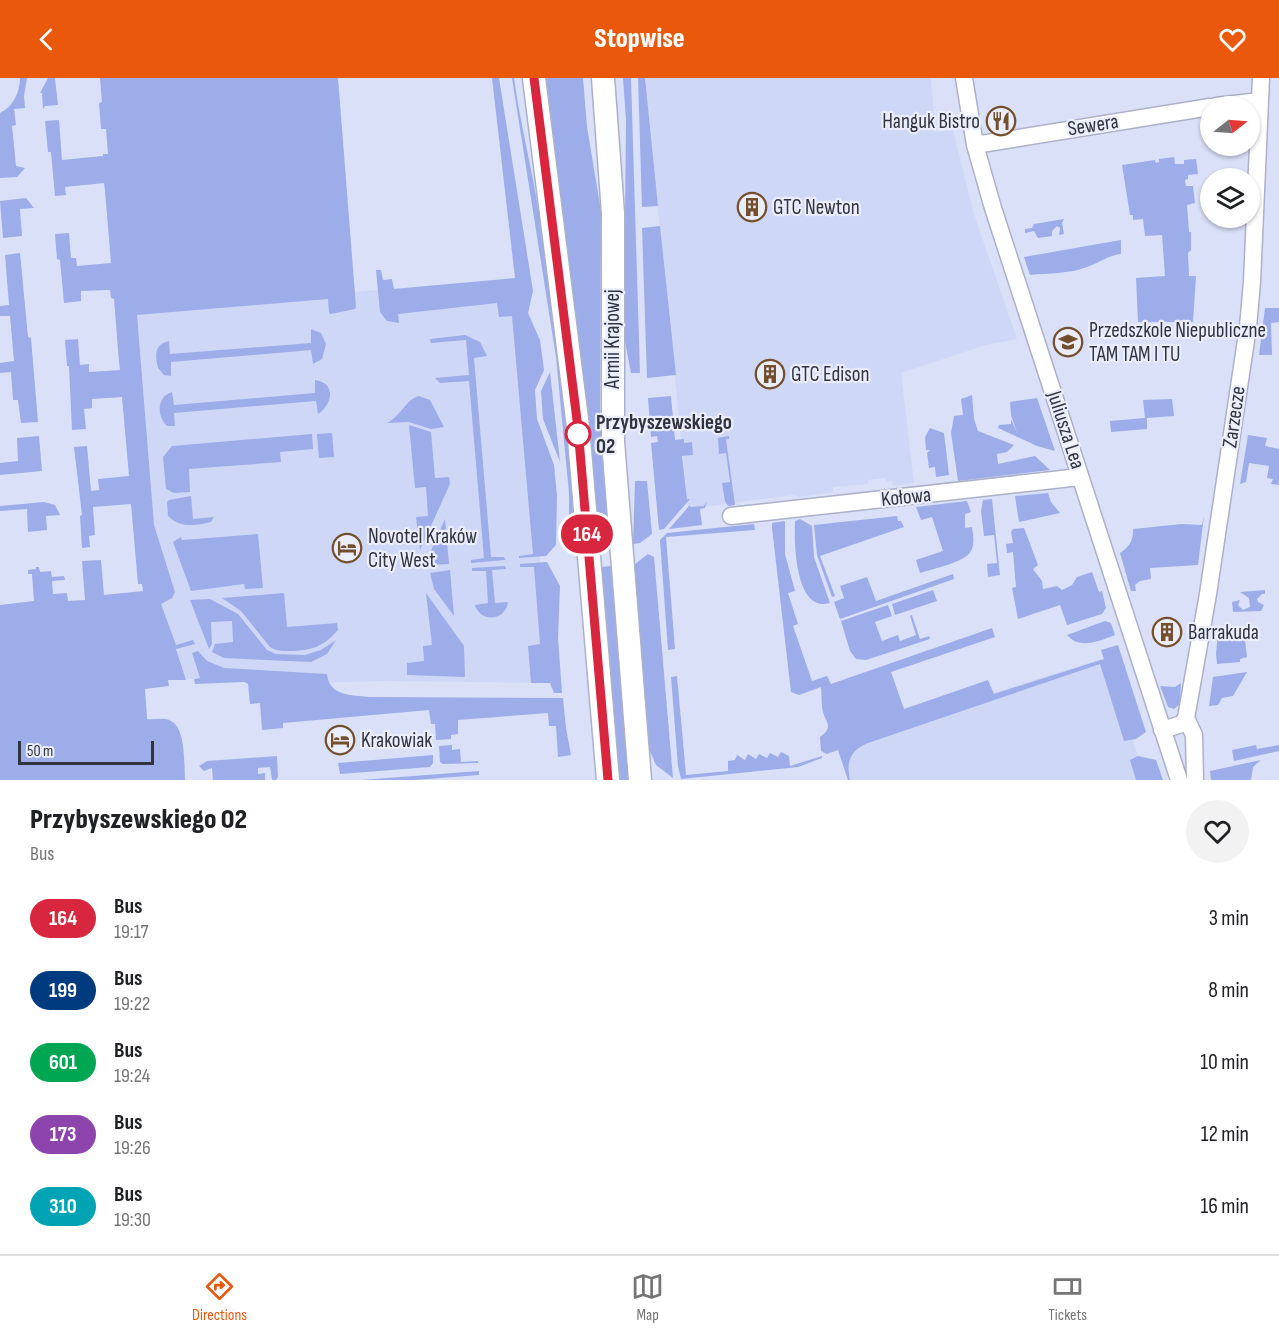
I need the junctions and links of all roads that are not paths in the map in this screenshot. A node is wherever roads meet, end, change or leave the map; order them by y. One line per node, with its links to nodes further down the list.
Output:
1 (534, 78): 13 (main road, Armii Krajowej)
2 (603, 78): 14 (main road, Armii Krajowej)
3 (964, 78): 7 (street, Juliusza Lea)
4 (1261, 78): 5 (street, Zarzecze)
5 (1260, 101)
6 (1200, 109): 7 (street, Sewera)
7 (975, 145): 9 (street, Juliusza Lea)
8 (1257, 156): 11 (street, Zarzecze)
9 (1080, 477): 10 (street, Kołowa); 12 (street, Juliusza Lea)
10 (732, 516)
11 (1186, 718): 12 (street); 16 (street, Zarzecze)
12 (1162, 730): 15 (street, Juliusza Lea)
13 (608, 780)
14 (640, 780)
15 (1179, 780)
16 (1196, 780)

